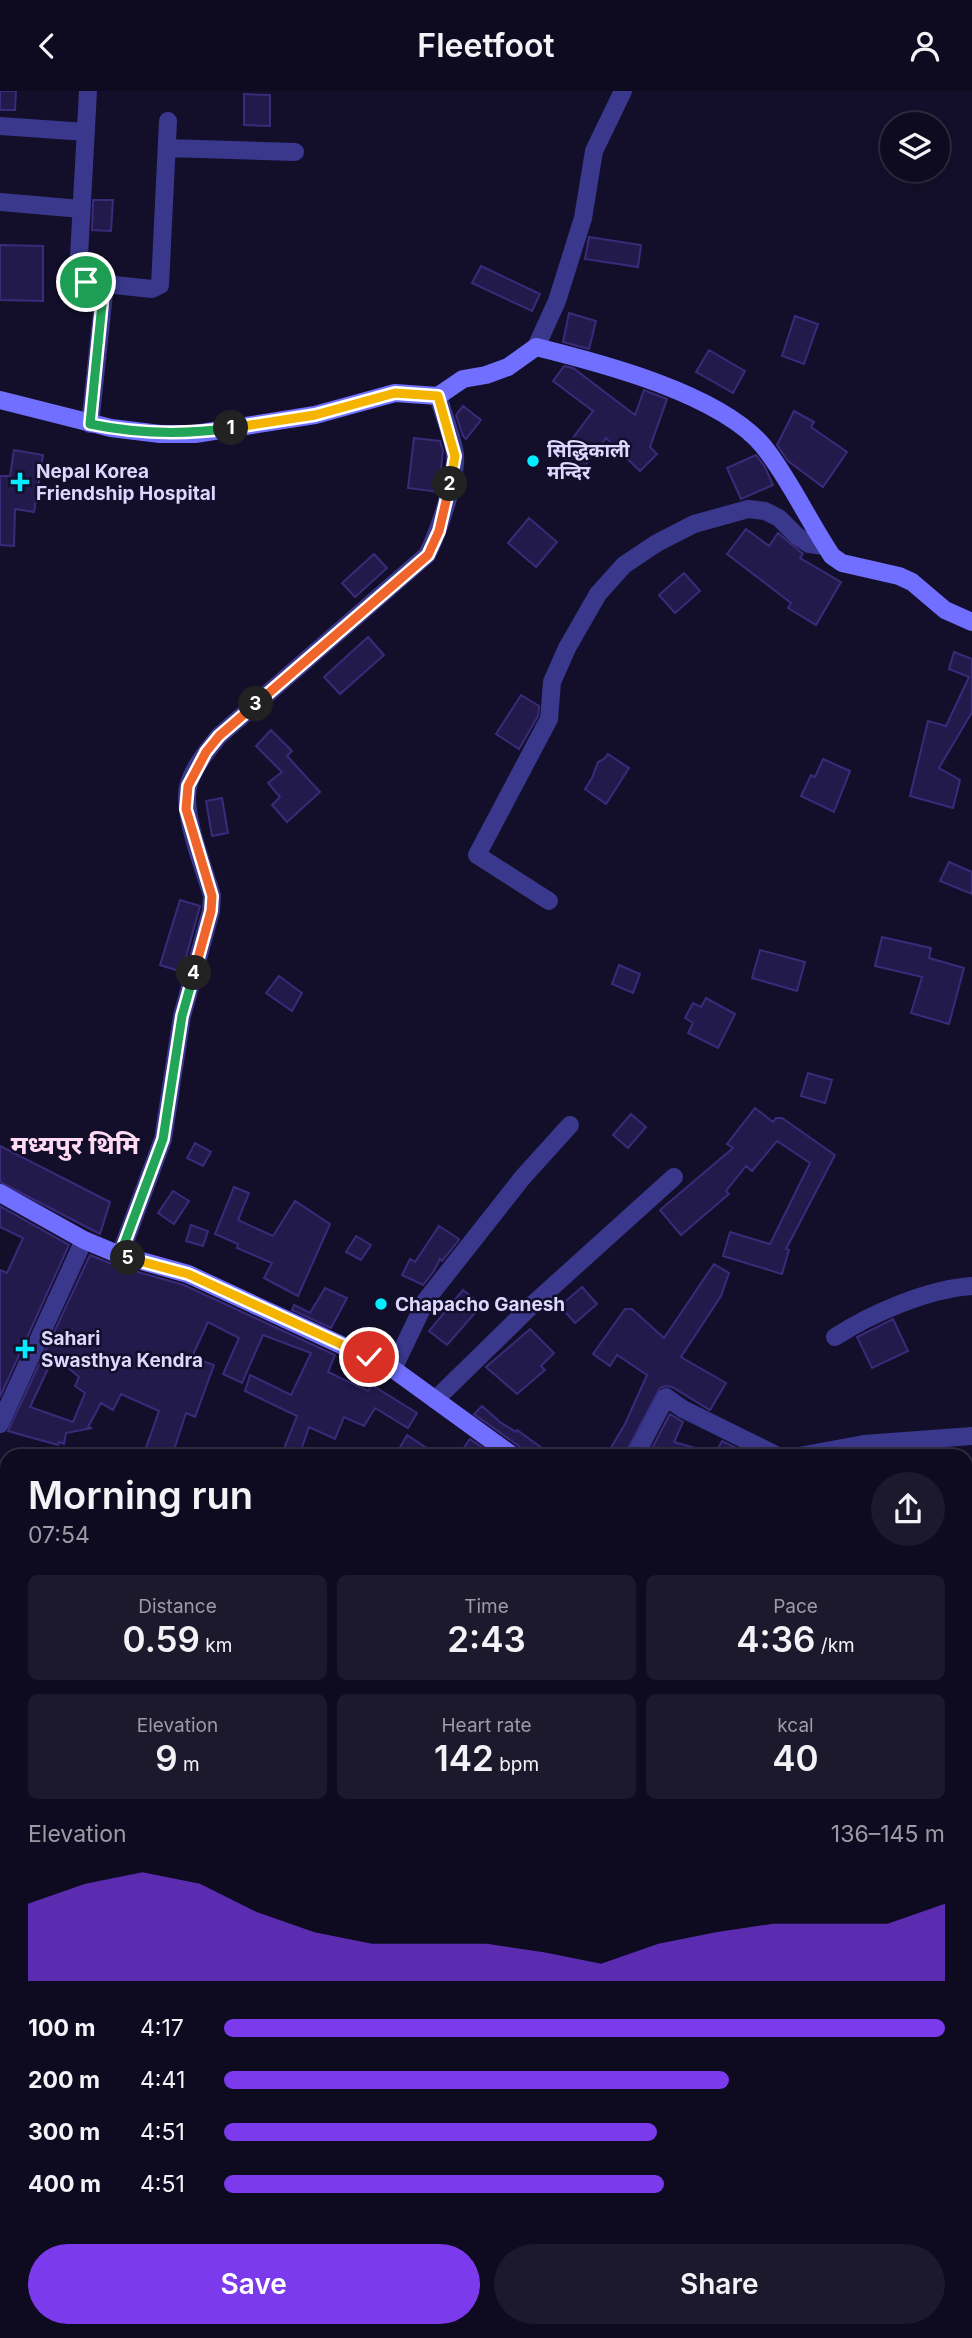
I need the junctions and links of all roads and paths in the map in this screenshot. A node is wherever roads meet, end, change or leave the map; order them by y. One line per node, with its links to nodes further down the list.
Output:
1 (88, 91): 5 (street)
2 (623, 91): 11 (street)
3 (168, 121): 6 (street)
4 (0, 127): 5 (street)
5 (86, 132): 9 (street)
6 (167, 148): 7 (street); 10 (street)
7 (295, 152)
8 (0, 202): 9 (street)
9 (81, 209): 10 (street)
10 (104, 284): 14 (street)
11 (536, 347): 12 (main road); 15 (main road)
12 (438, 396): 14 (main road); 22 (street)
13 (0, 400): 14 (main road)
14 (90, 424)
15 (825, 546): 16 (main road); 17 (street)
16 (972, 622)
17 (549, 901)
18 (570, 1125): 25 (street)
19 (674, 1177): 26 (street)
20 (0, 1193): 21 (main road)
21 (84, 1240): 22 (main road); 27 (street)
22 (120, 1255): 25 (main road)
23 (972, 1286): 24 (street)
24 (835, 1337)
25 (393, 1369): 26 (main road)
26 (435, 1400): 29 (main road)
27 (0, 1424)
28 (972, 1436): 32 (street)
29 (490, 1449)
30 (639, 1449): 31 (street)
31 (764, 1449)
32 (839, 1449)

